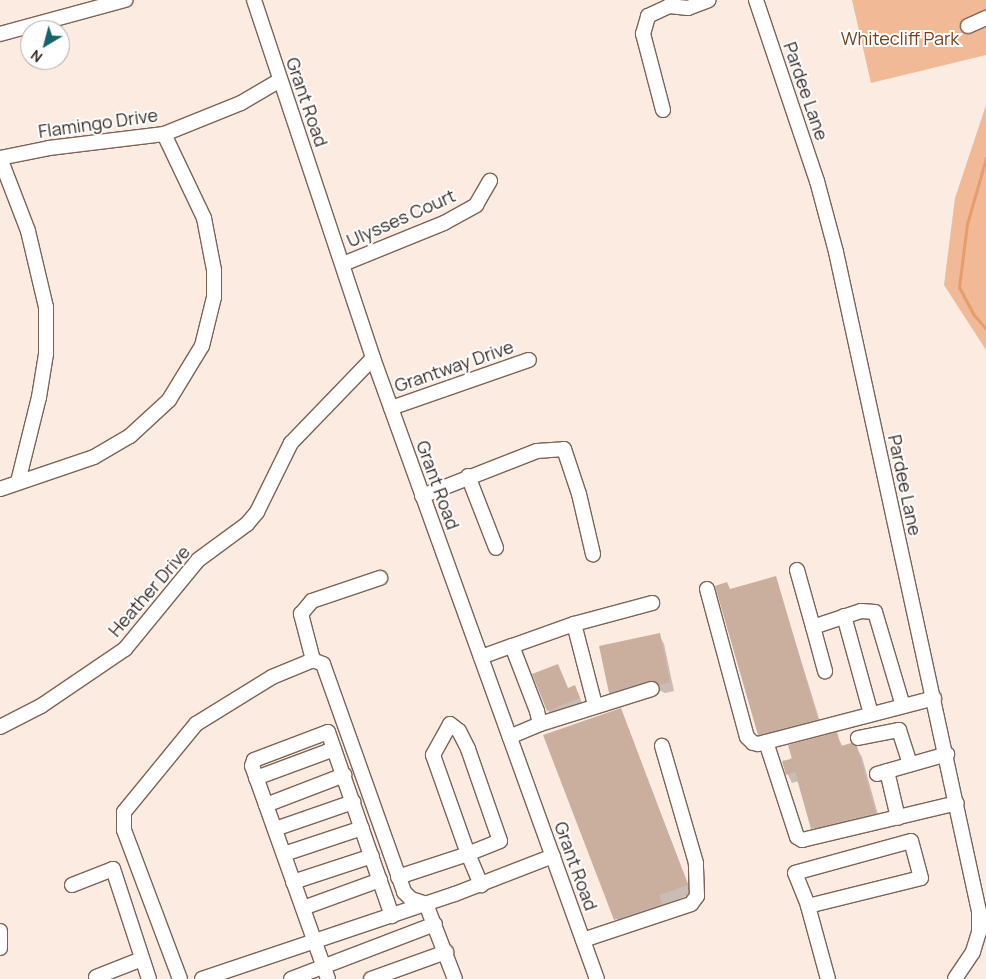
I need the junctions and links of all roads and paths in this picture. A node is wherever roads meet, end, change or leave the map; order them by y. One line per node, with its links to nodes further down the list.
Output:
1 (254, 0): 8 (street, Grant Road)
2 (709, 0): 9 (street)
3 (756, 0): 35 (street, Pardee Lane)
4 (116, 1): 7 (street)
5 (986, 18): 6 (street)
6 (968, 26)
7 (0, 34)
8 (280, 80): 10 (street, Flamingo Drive); 13 (street, Grant Road)
9 (663, 110)
10 (164, 134): 11 (street, Flamingo Drive); 18 (street)
11 (0, 158): 18 (street)
12 (490, 181): 13 (street, Ulysses Court)
13 (342, 264): 14 (street, Grant Road)
14 (373, 358): 16 (street, Grant Road); 40 (street, Heather Drive)
15 (529, 360): 16 (street, Grantway Drive)
16 (391, 408): 20 (street, Grant Road)
17 (468, 476): 20 (street); 21 (street); 22 (street)
18 (18, 482): 19 (street)
19 (0, 489)
20 (422, 496): 31 (street, Grant Road)
21 (496, 548)
22 (593, 554)
23 (796, 570): 29 (street)
24 (380, 578): 32 (street)
25 (707, 589): 43 (street)
26 (652, 603): 28 (street)
27 (844, 616): 29 (street); 37 (street); 38 (street)
28 (574, 624): 30 (street); 36 (street)
29 (812, 627): 33 (street)
30 (512, 646): 31 (street); 39 (street)
31 (481, 657): 41 (street, Grant Road)
32 (313, 660): 58 (street); 77 (street)
33 (825, 672)
34 (652, 689): 36 (street)
35 (934, 698): 37 (street); 45 (street, Pardee Lane)
36 (595, 705): 39 (street)
37 (903, 706): 38 (street)
38 (871, 714): 43 (street)
39 (540, 724): 41 (street)
40 (0, 727)
41 (510, 737): 57 (street, Grant Road)
42 (858, 738): 46 (street)
43 (766, 742): 51 (street)
44 (662, 746): 69 (street)
45 (947, 754): 46 (street); 49 (street, Pardee Lane)
46 (910, 764): 51 (street)
47 (344, 775): 48 (street); 50 (street); 50 (street)
48 (353, 802): 52 (street); 53 (street)
49 (957, 803): 51 (street); 84 (street, Pardee Lane)
50 (266, 805): 53 (street)
51 (898, 818)
52 (362, 828): 54 (street); 56 (street)
53 (275, 829): 54 (street)
54 (284, 854): 60 (street)
55 (468, 854): 55 (street); 58 (street); 62 (street)
56 (372, 856): 59 (street); 60 (street)
57 (553, 856): 62 (street); 69 (street, Grant Road)
58 (398, 877): 63 (street)
59 (380, 880): 65 (street); 66 (street)
60 (294, 882): 65 (street)
61 (72, 885): 73 (street)
62 (481, 885): 63 (street)
63 (426, 904): 66 (street); 67 (street)
64 (808, 906): 64 (street); 83 (street)
65 (303, 908): 70 (street)
66 (392, 916): 70 (street)
67 (435, 924): 72 (street); 74 (street)
68 (0, 931): 71 (street)
69 (583, 940): 82 (street, Grant Road)
70 (315, 942): 74 (street); 78 (street)
71 (0, 948)
72 (446, 952): 80 (street); 81 (street)
73 (142, 959): 75 (street); 76 (street)
74 (326, 973): 79 (street)
75 (96, 977)
76 (149, 979)
77 (180, 979)
78 (202, 979)
79 (291, 979)
80 (371, 979)
81 (455, 979)
82 (597, 979)
83 (828, 979)
84 (955, 979)

